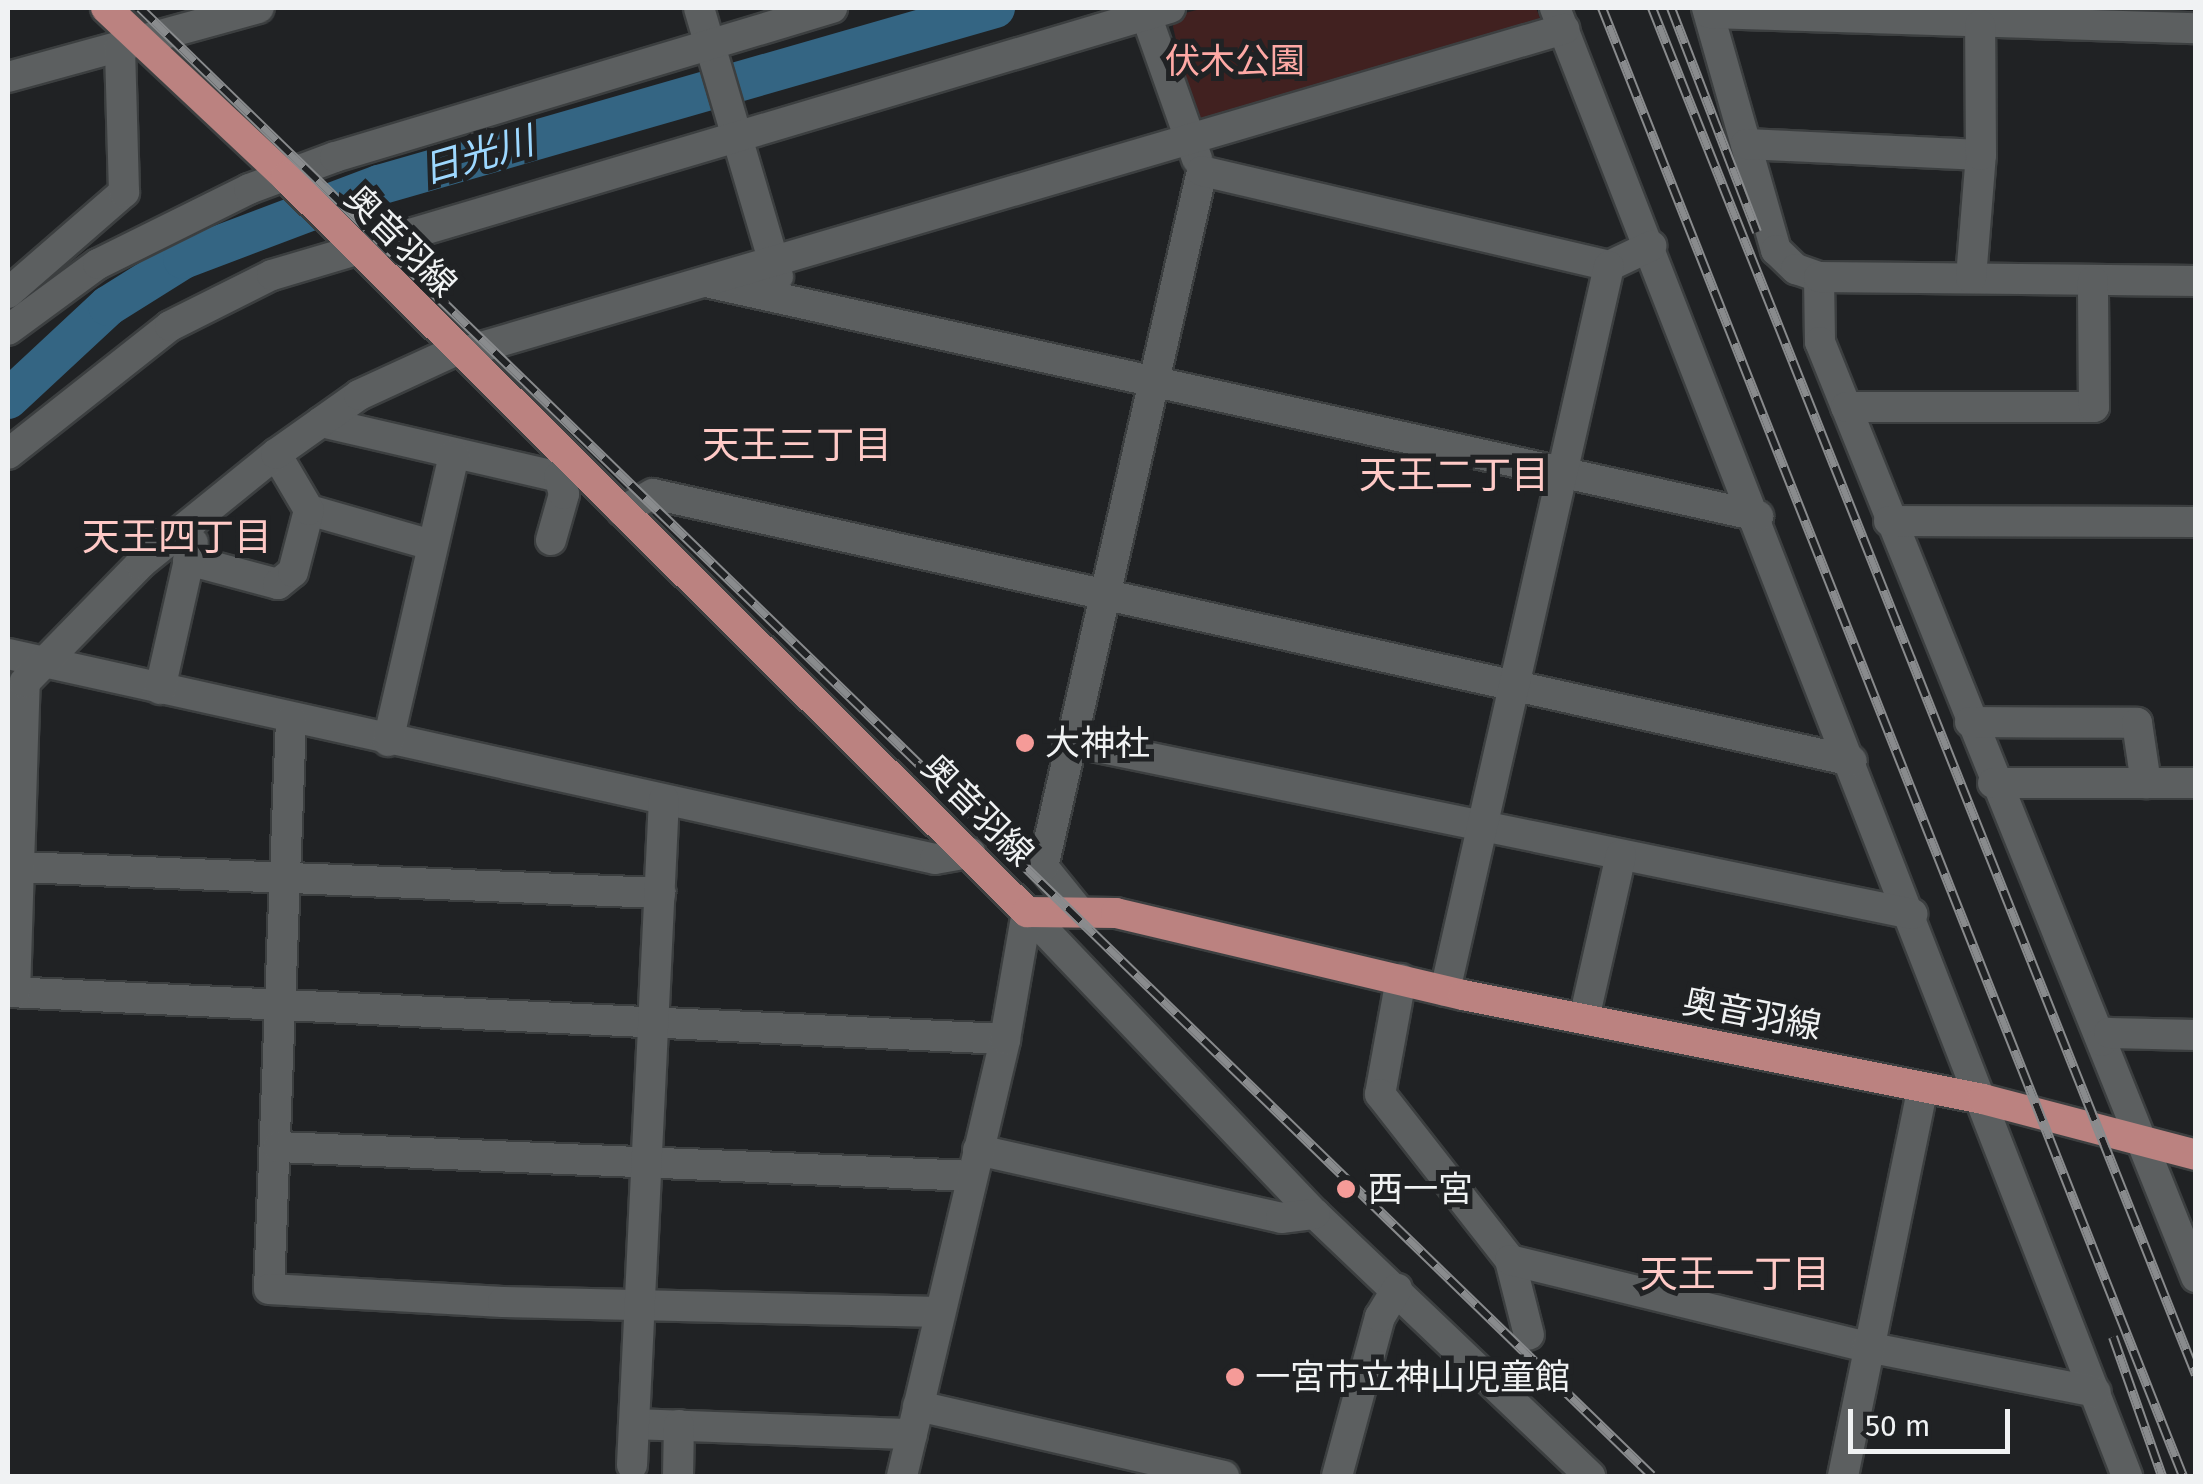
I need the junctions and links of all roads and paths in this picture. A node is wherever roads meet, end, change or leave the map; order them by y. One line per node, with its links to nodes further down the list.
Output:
1 (106, 8): 10 (main road, 奥音羽線)
2 (259, 8): 10 (street)
3 (699, 8): 11 (street)
4 (832, 8): 11 (street)
5 (1708, 10): 9 (street); 15 (street)
6 (1158, 11): 13 (street); 14 (street)
7 (1560, 18): 14 (street); 19 (street)
8 (2184, 21): 9 (street)
9 (1980, 25): 16 (street)
10 (131, 46): 12 (street); 18 (main road, 奥音羽線); 28 (street)
11 (712, 49): 13 (street); 18 (street)
12 (8, 77)
13 (736, 134): 20 (street); 21 (street)
14 (1191, 142): 17 (street); 21 (street)
15 (1746, 144): 16 (street); 23 (street)
16 (1982, 155): 24 (street)
17 (1202, 172): 22 (street); 32 (street)
18 (288, 179): 20 (main road, 奥音羽線); 30 (street)
19 (1651, 246): 22 (street); 43 (street)
20 (355, 248): 31 (main road, 奥音羽線); 35 (street)
21 (773, 262): 27 (street); 29 (street)
22 (1609, 266): 38 (street)
23 (1819, 276): 24 (street); 33 (street)
24 (1971, 278): 26 (street)
25 (2196, 280): 26 (street)
26 (2093, 281): 33 (street)
27 (706, 282): 29 (street); 31 (street)
28 (8, 293)
29 (786, 304): 32 (street)
30 (8, 330)
31 (459, 352): 34 (street); 39 (main road, 奥音羽線)
32 (1150, 382): 38 (street); 49 (street)
33 (1846, 407): 44 (street)
34 (321, 422): 36 (street); 37 (street)
35 (8, 454)
36 (276, 454): 40 (street); 42 (street)
37 (454, 455): 39 (street); 47 (street)
38 (1560, 471): 43 (street); 52 (street)
39 (567, 472): 41 (main road, 奥音羽線); 46 (street)
40 (310, 510): 47 (street); 48 (street)
41 (622, 511): 49 (street); 64 (main road, 奥音羽線)
42 (200, 516): 48 (street); 51 (street)
43 (1758, 516): 58 (street)
44 (1889, 522): 45 (street); 55 (street)
45 (2196, 522)
46 (551, 540)
47 (432, 545): 56 (street)
48 (188, 560): 53 (street)
49 (1102, 599): 52 (street); 57 (street)
50 (8, 654): 51 (street)
51 (44, 660): 53 (street); 66 (street)
52 (1514, 686): 58 (street); 63 (street)
53 (160, 689): 54 (street)
54 (292, 720): 56 (street); 67 (street)
55 (1970, 722): 59 (street); 60 (street)
56 (388, 741): 62 (street)
57 (1068, 741): 63 (street); 69 (street)
58 (1852, 761): 71 (street)
59 (1993, 782): 60 (street); 80 (street)
60 (2146, 783): 61 (street)
61 (2196, 783)
62 (664, 800): 64 (street); 68 (street)
63 (1484, 827): 65 (street); 73 (street)
64 (970, 853): 70 (main road, 奥音羽線)
65 (1621, 855): 71 (street); 76 (street)
66 (20, 868): 67 (street); 74 (street)
67 (286, 880): 68 (street); 75 (street)
68 (660, 893): 77 (street)
69 (1078, 910): 70 (main road, 奥音羽線); 72 (main road, 奥音羽線)
70 (1027, 912): 79 (street); 88 (street)
71 (1912, 914): 82 (street)
72 (1401, 979): 73 (main road, 奥音羽線); 89 (street)
73 (1445, 990): 76 (main road, 奥音羽線)
74 (12, 992): 75 (street)
75 (282, 1008): 77 (street); 84 (street)
76 (1584, 1019): 81 (main road, 奥音羽線)
77 (653, 1026): 79 (street); 86 (street)
78 (2196, 1035): 80 (street)
79 (1005, 1039): 87 (street)
80 (2102, 1041): 83 (street)
81 (1922, 1087): 82 (main road, 奥音羽線); 95 (street)
82 (1983, 1099): 83 (main road, 奥音羽線); 96 (street)
83 (2144, 1144): 85 (main road, 奥音羽線); 90 (street)
84 (278, 1147): 86 (street); 92 (street)
85 (2196, 1155)
86 (647, 1160): 87 (street); 92 (street)
87 (975, 1163): 88 (street); 93 (street)
88 (1315, 1214): 91 (street)
89 (1510, 1260): 94 (street); 95 (street)
90 (2196, 1277)
91 (1397, 1289): 104 (street); 105 (street)
92 (639, 1305): 93 (street); 98 (street)
93 (940, 1312): 97 (street)
94 (1529, 1336)
95 (1867, 1347): 96 (street); 106 (street)
96 (2096, 1392): 107 (street)
97 (915, 1420): 99 (street); 102 (street); 103 (street)
98 (634, 1424): 99 (street); 100 (street)
99 (680, 1425): 101 (street)
100 (632, 1465)
101 (678, 1476)
102 (902, 1476)
103 (1224, 1476)
104 (1337, 1476)
105 (1590, 1476)
106 (1843, 1476)
107 (2127, 1476)

